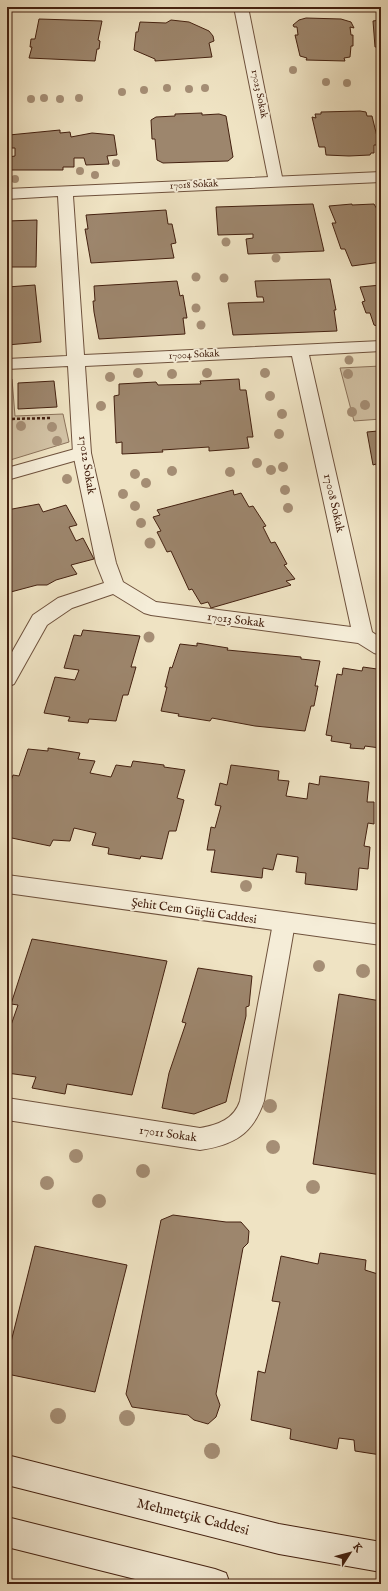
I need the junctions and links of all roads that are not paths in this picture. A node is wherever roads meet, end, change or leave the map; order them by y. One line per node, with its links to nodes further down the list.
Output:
1 (241, 7): 3 (lane, 17023 Sokak)
2 (381, 177): 3 (street, 17018 Sokak)
3 (276, 182): 4 (street, 17018 Sokak)
4 (65, 191): 5 (street, 17018 Sokak); 8 (street, 17012 Sokak)
5 (7, 194)
6 (381, 346): 7 (street, 17004 Sokak)
7 (299, 350): 8 (street, 17004 Sokak); 13 (street, 17008 Sokak)
8 (76, 360): 9 (street, 17004 Sokak); 10 (street, 17012 Sokak)
9 (7, 364)
10 (82, 453): 11 (lane); 12 (street, 17012 Sokak)
11 (7, 474)
12 (115, 586): 13 (street, 17013 Sokak); 15 (street)
13 (363, 636): 14 (street)
14 (381, 648)
15 (7, 679)
16 (7, 884): 17 (street, Şehit Cem Güçlü Caddesi)
17 (284, 923): 18 (street, Şehit Cem Güçlü Caddesi); 19 (lane, 17011 Sokak)
18 (381, 936)
19 (7, 1109)
20 (7, 1470): 22 (street, Mehmetçik Caddesi)
21 (7, 1532): 23 (street)
22 (381, 1557)
23 (215, 1584)

